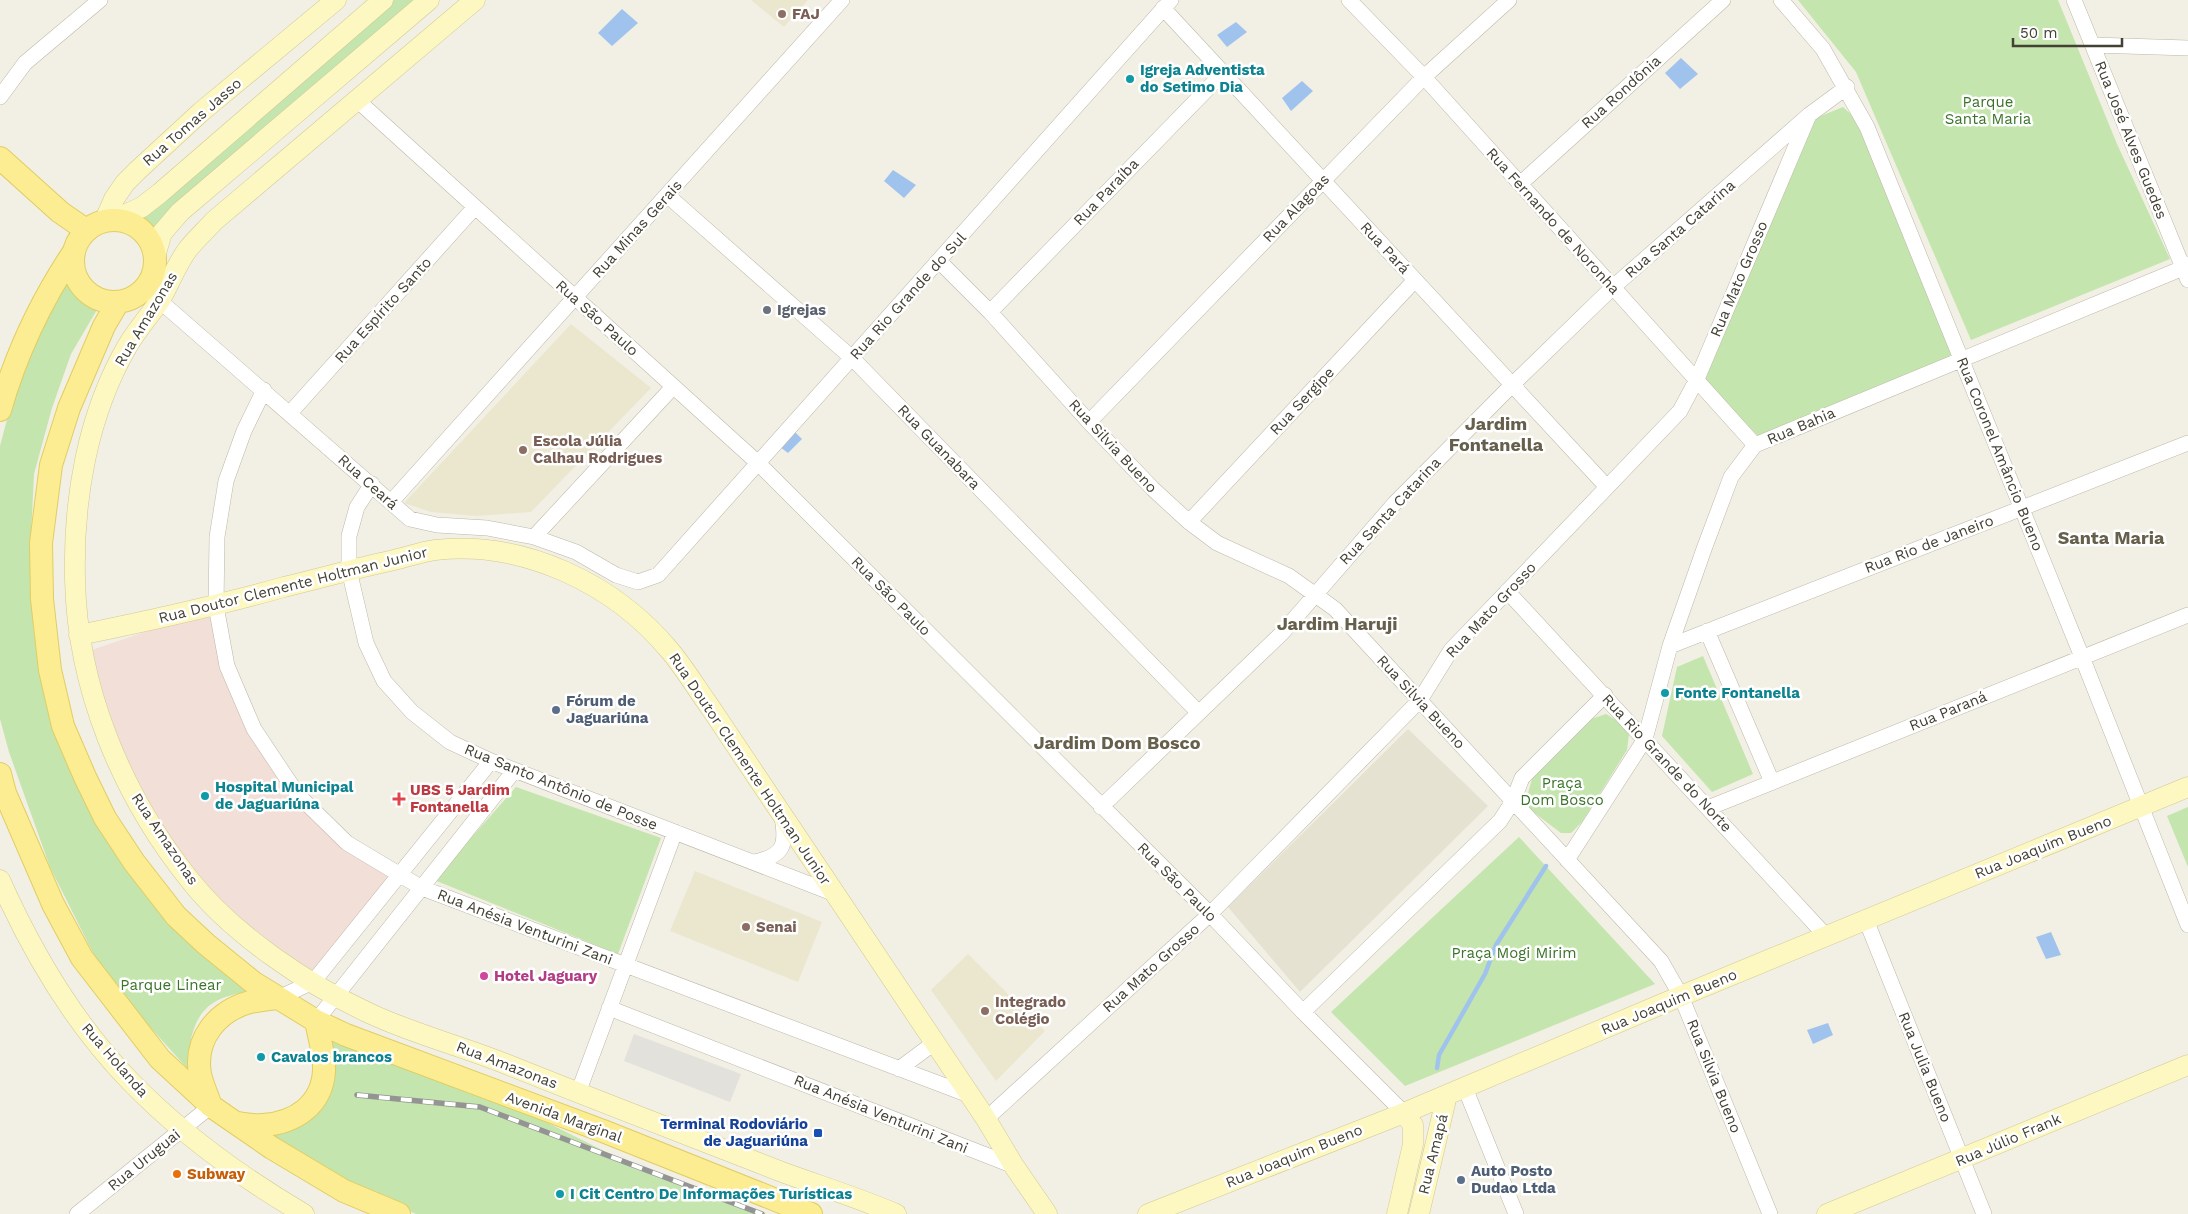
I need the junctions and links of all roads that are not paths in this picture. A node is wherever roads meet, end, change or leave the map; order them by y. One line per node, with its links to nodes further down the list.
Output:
1 (100, 0): 18 (street)
2 (336, 0): 26 (street, Rua Tomas Jasso)
3 (383, 0): 26 (street)
4 (430, 0): 28 (street)
5 (475, 0): 19 (street, Rua Amazonas)
6 (842, 0): 24 (street, Rua Minas Gerais)
7 (1349, 0): 16 (street, Rua Fernando de Noronha)
8 (1509, 0): 16 (street, Rua Alagoas)
9 (1722, 0): 23 (street, Rua Rondônia)
10 (1781, 0): 17 (street, Rua Coronel Amâncio Bueno)
11 (2074, 0): 13 (street, Rua José Alves Guedes)
12 (1167, 4): 15 (street, Rua Pará); 29 (street, Rua Rio Grande do Sul)
13 (2093, 45): 14 (street); 30 (street, Rua José Alves Guedes)
14 (2188, 48)
15 (1223, 73): 22 (street, Rua Pará); 36 (street, Rua Paraíba)
16 (1424, 77): 22 (street, Rua Alagoas); 23 (street, Rua Fernando de Noronha)
17 (1846, 87): 20 (street, Rua Santa Catarina); 38 (street, Rua Coronel Amâncio Bueno)
18 (0, 97)
19 (358, 100): 25 (street, Rua São Paulo); 33 (street, Rua Amazonas)
20 (1809, 115): 32 (street, Rua Santa Catarina); 39 (street, Rua Mato Grosso)
21 (0, 158): 26 (main road)
22 (1322, 180): 31 (street, Rua Pará); 45 (street, Rua Alagoas)
23 (1520, 184): 32 (street, Rua Fernando de Noronha)
24 (667, 195): 34 (street, Rua Minas Gerais); 37 (street, Rua Guanabara)
25 (475, 207): 34 (street, Rua São Paulo); 44 (street, Rua Espírito Santo)
26 (101, 224): 27 (main road); 28 (main road)
27 (73, 253): 35 (main road); 43 (main road)
28 (155, 256): 33 (main road)
29 (939, 261): 36 (street, Rua Silvia Bueno); 37 (street, Rua Rio Grande do Sul)
30 (2186, 271): 38 (street, Rua Bahia)
31 (1415, 280): 40 (street, Rua Pará); 53 (street, Rua Sergipe)
32 (1612, 288): 39 (street, Rua Fernando de Noronha); 40 (street, Rua Santa Catarina)
33 (152, 294): 35 (main road); 42 (street, Rua Ceará); 62 (street, Rua Amazonas)
34 (575, 297): 41 (street, Rua São Paulo); 51 (street, Rua Minas Gerais)
35 (118, 302): 94 (main road)
36 (990, 312): 45 (street, Rua Silvia Bueno)
37 (852, 358): 48 (street, Rua Rio Grande do Sul); 67 (street, Rua Guanabara)
38 (1961, 359): 47 (street, Rua Bahia); 52 (street, Rua Coronel Amâncio Bueno)
39 (1697, 379): 47 (street, Rua Fernando de Noronha); 50 (street, Rua Mato Grosso)
40 (1512, 384): 50 (street, Rua Pará); 58 (street, Rua Santa Catarina)
41 (673, 387): 48 (street, Rua São Paulo); 54 (street)
42 (264, 390): 44 (street, Rua Ceará); 59 (street, Rua Anésia Venturini Zani)
43 (0, 410)
44 (290, 413): 49 (street, Rua Ceará)
45 (1089, 422): 53 (street, Rua Silvia Bueno)
46 (2188, 443): 52 (street, Rua Rio de Janeiro)
47 (1755, 445): 63 (street, Rua Bahia)
48 (758, 463): 56 (street, Rua Rio Grande do Sul); 76 (street, Rua São Paulo)
49 (372, 484): 51 (street, Rua Ceará); 55 (street, Rua Santo Antônio de Posse)
50 (1607, 487): 57 (street, Rua Mato Grosso)
51 (391, 502): 54 (street, Rua Ceará)
52 (2021, 508): 61 (street, Rua Rio de Janeiro); 64 (street, Rua Coronel Amâncio Bueno)
53 (1189, 522): 58 (street, Rua Silvia Bueno)
54 (534, 537): 56 (street, Rua Ceará)
55 (349, 570): 59 (street, Rua Doutor Clemente Holtman Junior); 69 (street, Rua Santo Antônio de Posse); 78 (street, Rua Doutor Clemente Holtman Junior)
56 (638, 582)
57 (1507, 591): 65 (street, Rua Rio Grande do Norte); 66 (street, Rua Mato Grosso)
58 (1315, 594): 66 (street, Rua Silvia Bueno); 67 (street, Rua Santa Catarina)
59 (216, 606): 62 (street, Rua Doutor Clemente Holtman Junior); 82 (street, Rua Anésia Venturini Zani)
60 (2188, 615): 64 (street, Rua Paraná)
61 (1707, 631): 63 (street, Rua Rio de Janeiro); 71 (street)
62 (79, 636): 91 (street, Rua Amazonas)
63 (1670, 646): 68 (street, Rua Bahia)
64 (2082, 657): 71 (street, Rua Paraná); 75 (street, Rua Coronel Amâncio Bueno)
65 (1605, 695): 68 (street, Rua Rio Grande do Norte); 74 (street)
66 (1420, 700): 74 (street, Rua Silvia Bueno); 86 (street, Rua Mato Grosso)
67 (1198, 712): 76 (street, Rua Santa Catarina)
68 (1645, 739): 77 (street, Rua Rio Grande do Norte); 80 (street, Rua Bahia)
69 (491, 761): 70 (street, Rua Santo Antônio de Posse); 82 (street)
70 (514, 771): 79 (street, Rua Santo Antônio de Posse); 84 (street)
71 (1772, 782): 77 (street, Rua Paraná)
72 (2, 786): 104 (main road)
73 (2188, 787): 75 (street, Rua Joaquim Bueno)
74 (1513, 801): 80 (street, Rua Silvia Bueno); 96 (street)
75 (2140, 806): 87 (street, Rua Joaquim Bueno); 88 (street, Rua Coronel Amâncio Bueno)
76 (1101, 807): 86 (street, Rua São Paulo)
77 (1708, 808): 89 (street, Rua Rio Grande do Norte)
78 (781, 814): 81 (street); 85 (street, Rua Doutor Clemente Holtman Junior)
79 (675, 832): 81 (street, Rua Santo Antônio de Posse); 90 (street)
80 (1567, 860): 93 (street, Rua Silvia Bueno)
81 (754, 862): 85 (street, Rua Santo Antônio de Posse)
82 (400, 874): 84 (street, Rua Anésia Venturini Zani); 91 (street)
83 (0, 880): 108 (street, Rua Holanda)
84 (422, 888): 90 (street, Rua Anésia Venturini Zani); 92 (street)
85 (835, 894): 98 (street, Rua Doutor Clemente Holtman Junior)
86 (1210, 914): 96 (street, Rua São Paulo); 106 (street, Rua Mato Grosso)
87 (1866, 920): 89 (street, Rua Joaquim Bueno); 109 (street, Rua Julia Bueno)
88 (2188, 925)
89 (1826, 936): 93 (street, Rua Joaquim Bueno)
90 (625, 965): 95 (street); 100 (street, Rua Anésia Venturini Zani)
91 (313, 982): 92 (street, Rua Amazonas); 94 (street)
92 (336, 995): 97 (street); 102 (street, Rua Amazonas)
93 (1681, 996): 101 (street, Rua Joaquim Bueno); 121 (street, Rua Silvia Bueno)
94 (278, 998): 97 (main road); 104 (main road)
95 (609, 1008): 102 (street); 110 (street, Rua Anésia Venturini Zani)
96 (1303, 1012): 105 (street, Rua São Paulo)
97 (316, 1021): 107 (main road); 114 (main road, Avenida Marginal)
98 (934, 1043): 100 (street); 103 (street, Rua Doutor Clemente Holtman Junior)
99 (2188, 1065): 109 (street, Rua Júlio Frank)
100 (899, 1069): 103 (street, Rua Anésia Venturini Zani)
101 (1456, 1091): 105 (street, Rua Joaquim Bueno); 119 (street, Rua Amapá); 120 (street)
102 (578, 1093): 115 (street, Rua Amazonas)
103 (969, 1095): 106 (street, Rua Doutor Clemente Holtman Junior)
104 (211, 1106): 107 (main road); 108 (street, Rua Uruguai)
105 (1404, 1113): 117 (street, Rua Joaquim Bueno); 118 (street, Rua Amapá)
106 (986, 1119): 110 (street, Rua Doutor Clemente Holtman Junior)
107 (236, 1123): 113 (main road)
108 (182, 1130): 111 (street, Rua Uruguai); 112 (street, Rua Holanda)
109 (1962, 1159): 122 (street, Rua Júlio Frank); 123 (street, Rua Julia Bueno)
110 (1014, 1166): 116 (street, Rua Doutor Clemente Holtman Junior)
111 (77, 1214)
112 (304, 1214)
113 (399, 1214)
114 (811, 1214)
115 (896, 1214)
116 (1047, 1214)
117 (1148, 1214)
118 (1397, 1214)
119 (1418, 1214)
120 (1516, 1214)
121 (1770, 1214)
122 (1827, 1214)
123 (1984, 1214)

